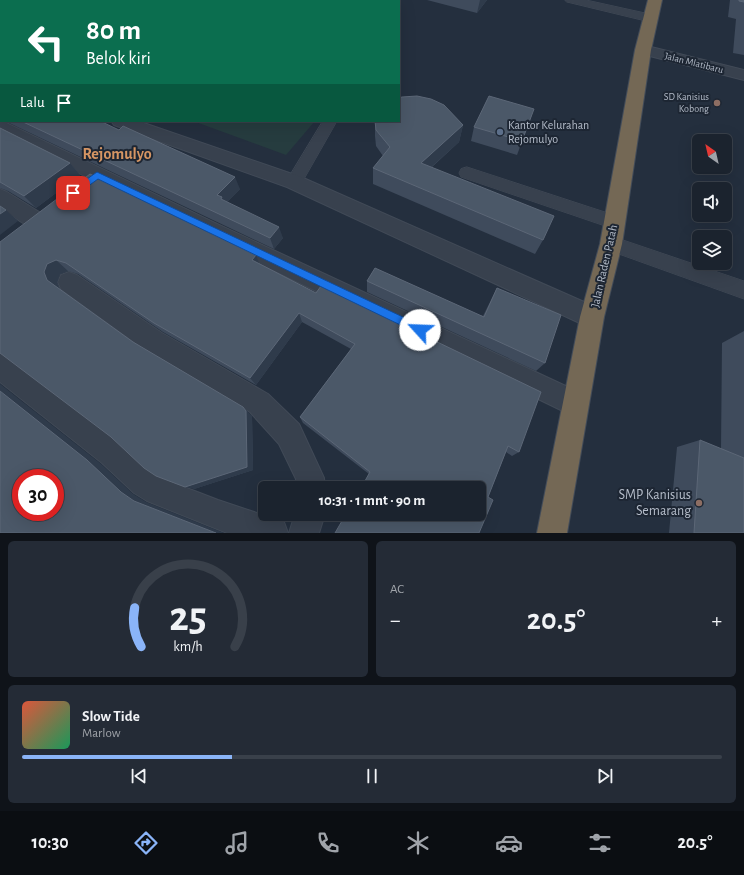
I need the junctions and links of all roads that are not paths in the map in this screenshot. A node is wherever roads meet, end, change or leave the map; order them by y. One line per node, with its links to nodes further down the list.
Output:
1 (571, 0): 3 (lane)
2 (655, 0): 3 (highway, Jalan Raden Patah)
3 (650, 18): 4 (highway, Jalan Raden Patah)
4 (643, 50): 5 (street, Jalan Mlatibaru); 14 (highway, Jalan Raden Patah)
5 (744, 75)
6 (123, 122): 11 (street)
7 (329, 122): 11 (lane)
8 (0, 126): 10 (street)
9 (467, 173): 14 (lane)
10 (97, 175): 12 (street); 20 (street)
11 (294, 182): 18 (street)
12 (79, 189)
13 (0, 197): 15 (street)
14 (612, 233): 17 (lane); 18 (highway, Jalan Raden Patah)
15 (18, 235)
16 (70, 282): 21 (street)
17 (744, 290)
18 (592, 317): 20 (highway, Jalan Raden Patah)
19 (0, 366): 23 (street)
20 (576, 404): 25 (highway, Jalan Raden Patah)
21 (310, 481)
22 (308, 521): 24 (street)
23 (273, 533)
24 (304, 533)
25 (552, 533)

